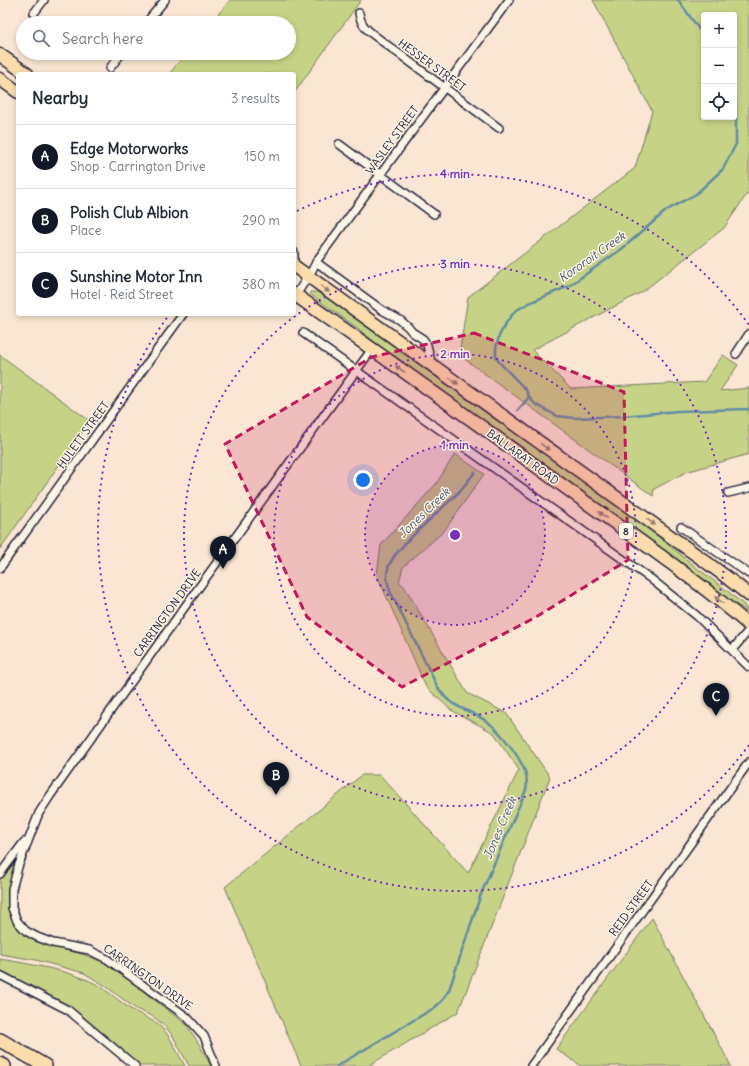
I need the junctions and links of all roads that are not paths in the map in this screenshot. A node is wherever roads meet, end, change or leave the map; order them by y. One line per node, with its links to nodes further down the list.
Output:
1 (44, 0): 4 (street)
2 (165, 0): 6 (street)
3 (509, 0): 12 (street, WASLEY STREET)
4 (34, 13)
5 (359, 13): 12 (street, HESSER STREET)
6 (152, 16)
7 (0, 55): 10 (highway)
8 (116, 60): 9 (street)
9 (110, 68)
10 (24, 72)
11 (0, 79): 13 (highway)
12 (444, 87): 14 (street, HESSER STREET); 16 (street, WASLEY STREET)
13 (16, 91)
14 (499, 128)
15 (339, 144): 16 (street)
16 (380, 174): 17 (street); 18 (street, WASLEY STREET)
17 (434, 214)
18 (316, 262): 20 (street, WASLEY STREET); 28 (street)
19 (296, 268): 20 (highway, BALLARAT ROAD / 8)
20 (308, 277): 21 (street, WASLEY STREET); 28 (highway, BALLARAT ROAD / 8, one-way to 28)
21 (296, 293)
22 (296, 295): 26 (highway, BALLARAT ROAD / 8)
23 (182, 316): 33 (street, HULETT STREET)
24 (303, 333): 29 (street)
25 (749, 334): 27 (street)
26 (372, 349): 29 (street, CARRINGTON DRIVE); 36 (highway, BALLARAT ROAD / 8, one-way to 26)
27 (736, 354)
28 (432, 366): 35 (highway, BALLARAT ROAD / 8, one-way to 35)
29 (356, 371): 38 (street); 41 (street, CARRINGTON DRIVE)
30 (749, 488): 31 (street)
31 (728, 493)
32 (681, 526): 34 (street)
33 (0, 568)
34 (749, 574)
35 (749, 595)
36 (749, 625)
37 (749, 630): 38 (street)
38 (732, 650): 39 (street)
39 (749, 667)
40 (749, 762): 50 (street, REID STREET)
41 (29, 836): 42 (street, CARRINGTON DRIVE); 49 (street, CARRINGTON DRIVE)
42 (0, 874)
43 (0, 975): 48 (street)
44 (0, 1040): 47 (highway)
45 (0, 1064): 46 (highway)
46 (4, 1066)
47 (45, 1066)
48 (135, 1066)
49 (216, 1066)
50 (530, 1066)

